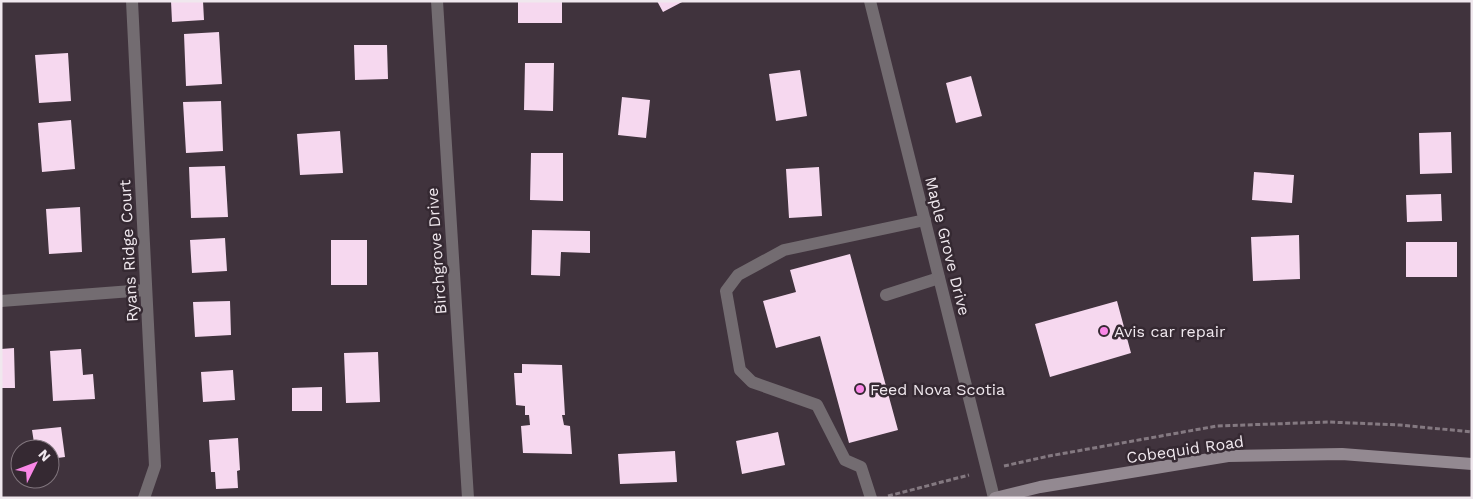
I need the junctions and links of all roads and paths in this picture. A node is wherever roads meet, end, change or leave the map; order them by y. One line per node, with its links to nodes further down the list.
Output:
1 (132, 1): 6 (street, Ryans Ridge Court)
2 (437, 1): 11 (street, Birchgrove Drive)
3 (870, 1): 4 (street, Maple Grove Drive)
4 (925, 220): 5 (street, Maple Grove Drive); 12 (street)
5 (939, 278): 7 (street); 13 (street, Maple Grove Drive)
6 (145, 290): 8 (street); 10 (street, Ryans Ridge Court)
7 (886, 295)
8 (1, 300)
9 (1472, 464): 13 (main road, Cobequid Road)
10 (144, 498)
11 (468, 498)
12 (871, 498)
13 (994, 498)

